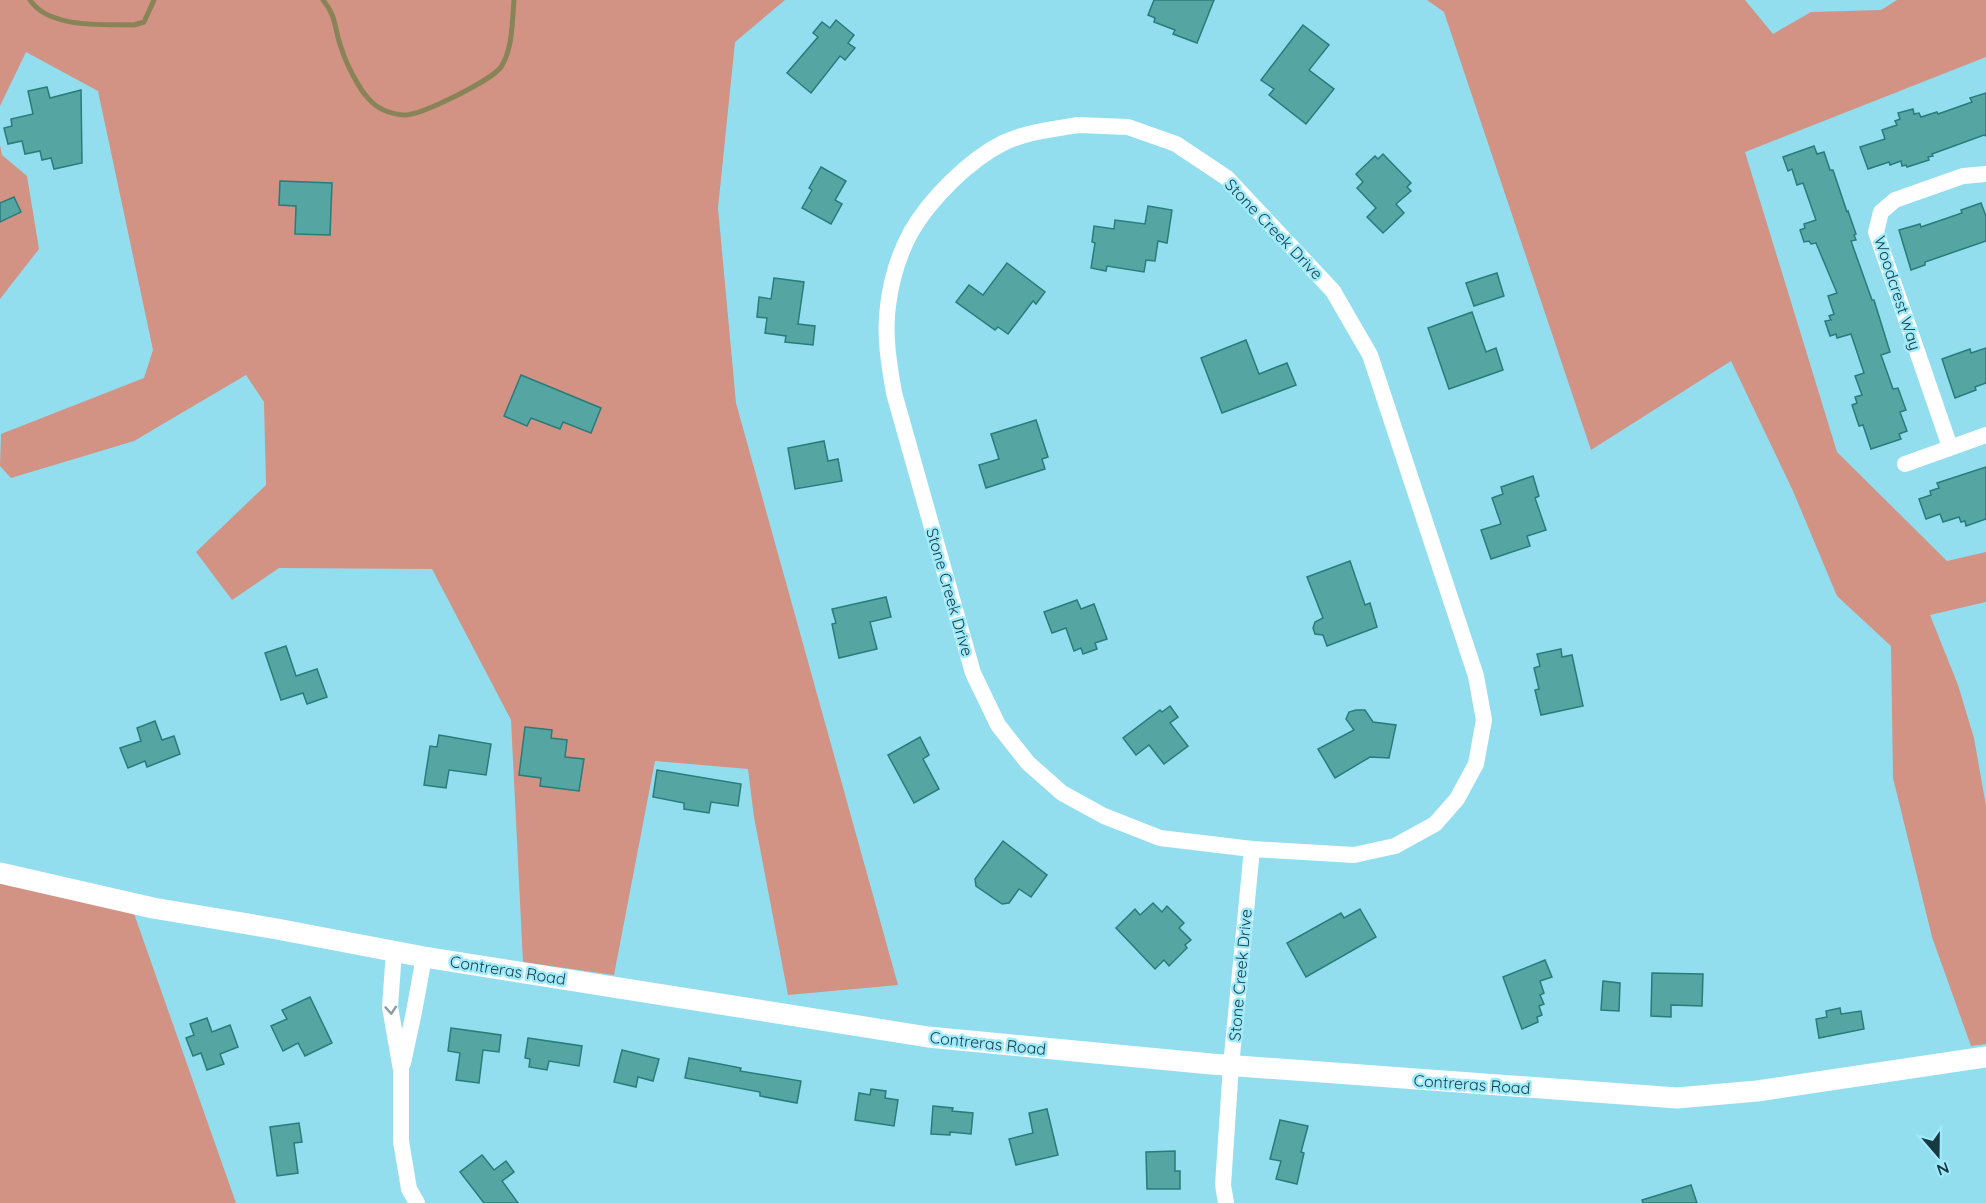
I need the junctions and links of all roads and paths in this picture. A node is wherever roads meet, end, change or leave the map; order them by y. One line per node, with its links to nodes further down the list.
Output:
1 (1986, 174): 3 (street, Woodcrest Way)
2 (1986, 435): 3 (street)
3 (1950, 447): 4 (street)
4 (1905, 464)
5 (1252, 849): 5 (street, Stone Creek Drive); 10 (street, Stone Creek Drive)
6 (0, 873): 7 (street, Contreras Road)
7 (394, 951): 8 (street, Contreras Road); 11 (street, one-way to 11)
8 (424, 957): 10 (street, Contreras Road); 11 (street)
9 (1986, 1057): 10 (street, Contreras Road)
10 (1231, 1066): 13 (street, Stone Creek Drive)
11 (401, 1070): 12 (street)
12 (417, 1203)
13 (1226, 1203)

